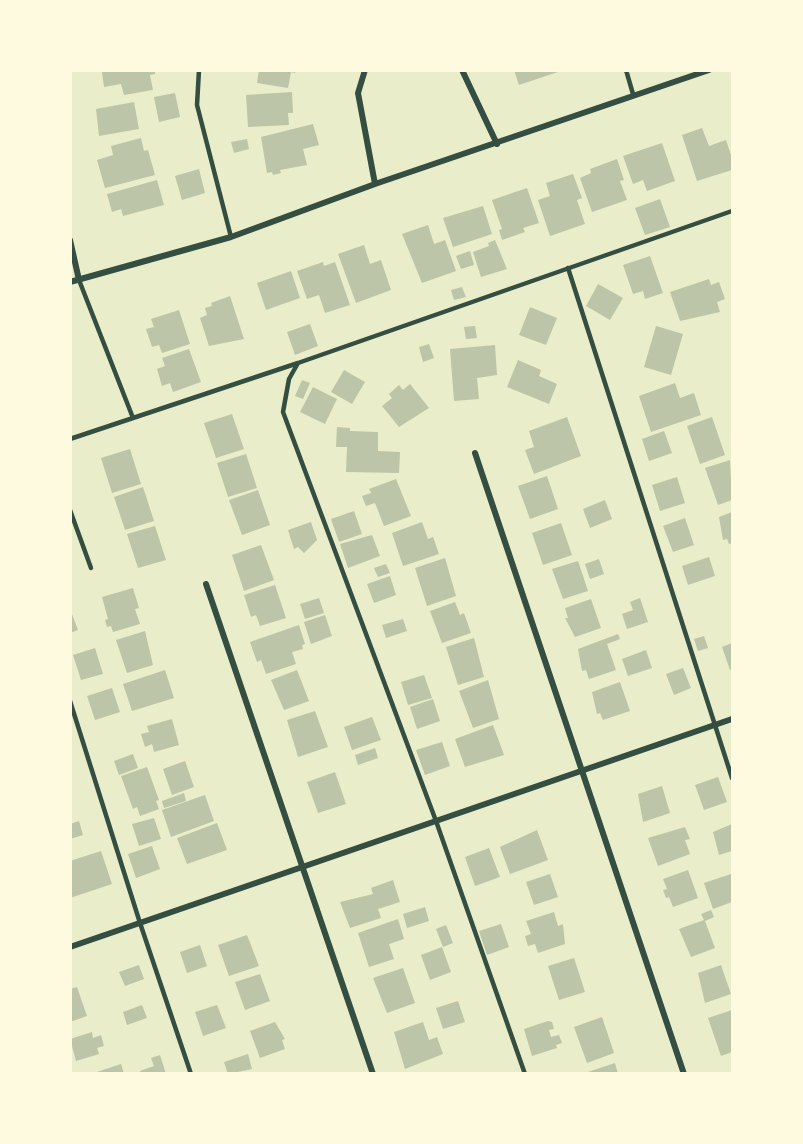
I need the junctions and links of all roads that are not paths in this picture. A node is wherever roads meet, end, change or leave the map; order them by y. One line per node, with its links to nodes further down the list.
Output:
1 (199, 70): 10 (lane)
2 (365, 70): 8 (street)
3 (462, 70): 7 (street)
4 (626, 70): 6 (lane)
5 (709, 70): 6 (street)
6 (633, 94): 7 (street)
7 (497, 144): 8 (street)
8 (375, 184): 10 (street)
9 (732, 211): 12 (lane)
10 (231, 237): 13 (street)
11 (70, 240): 13 (street)
12 (568, 268): 15 (lane); 24 (lane)
13 (79, 280): 14 (street); 16 (lane)
14 (70, 282)
15 (298, 363): 16 (lane); 27 (lane)
16 (133, 418): 17 (lane)
17 (70, 438)
18 (475, 453): 25 (street)
19 (70, 510): 20 (lane)
20 (91, 568)
21 (206, 584): 28 (street)
22 (70, 701): 29 (lane)
23 (732, 719): 24 (street)
24 (714, 725): 25 (street); 26 (lane)
25 (582, 770): 27 (street); 34 (street)
26 (732, 778)
27 (436, 821): 28 (street); 33 (lane)
28 (302, 867): 29 (street); 32 (street)
29 (140, 924): 30 (street); 31 (lane)
30 (70, 948)
31 (191, 1074)
32 (373, 1074)
33 (525, 1074)
34 (684, 1074)

